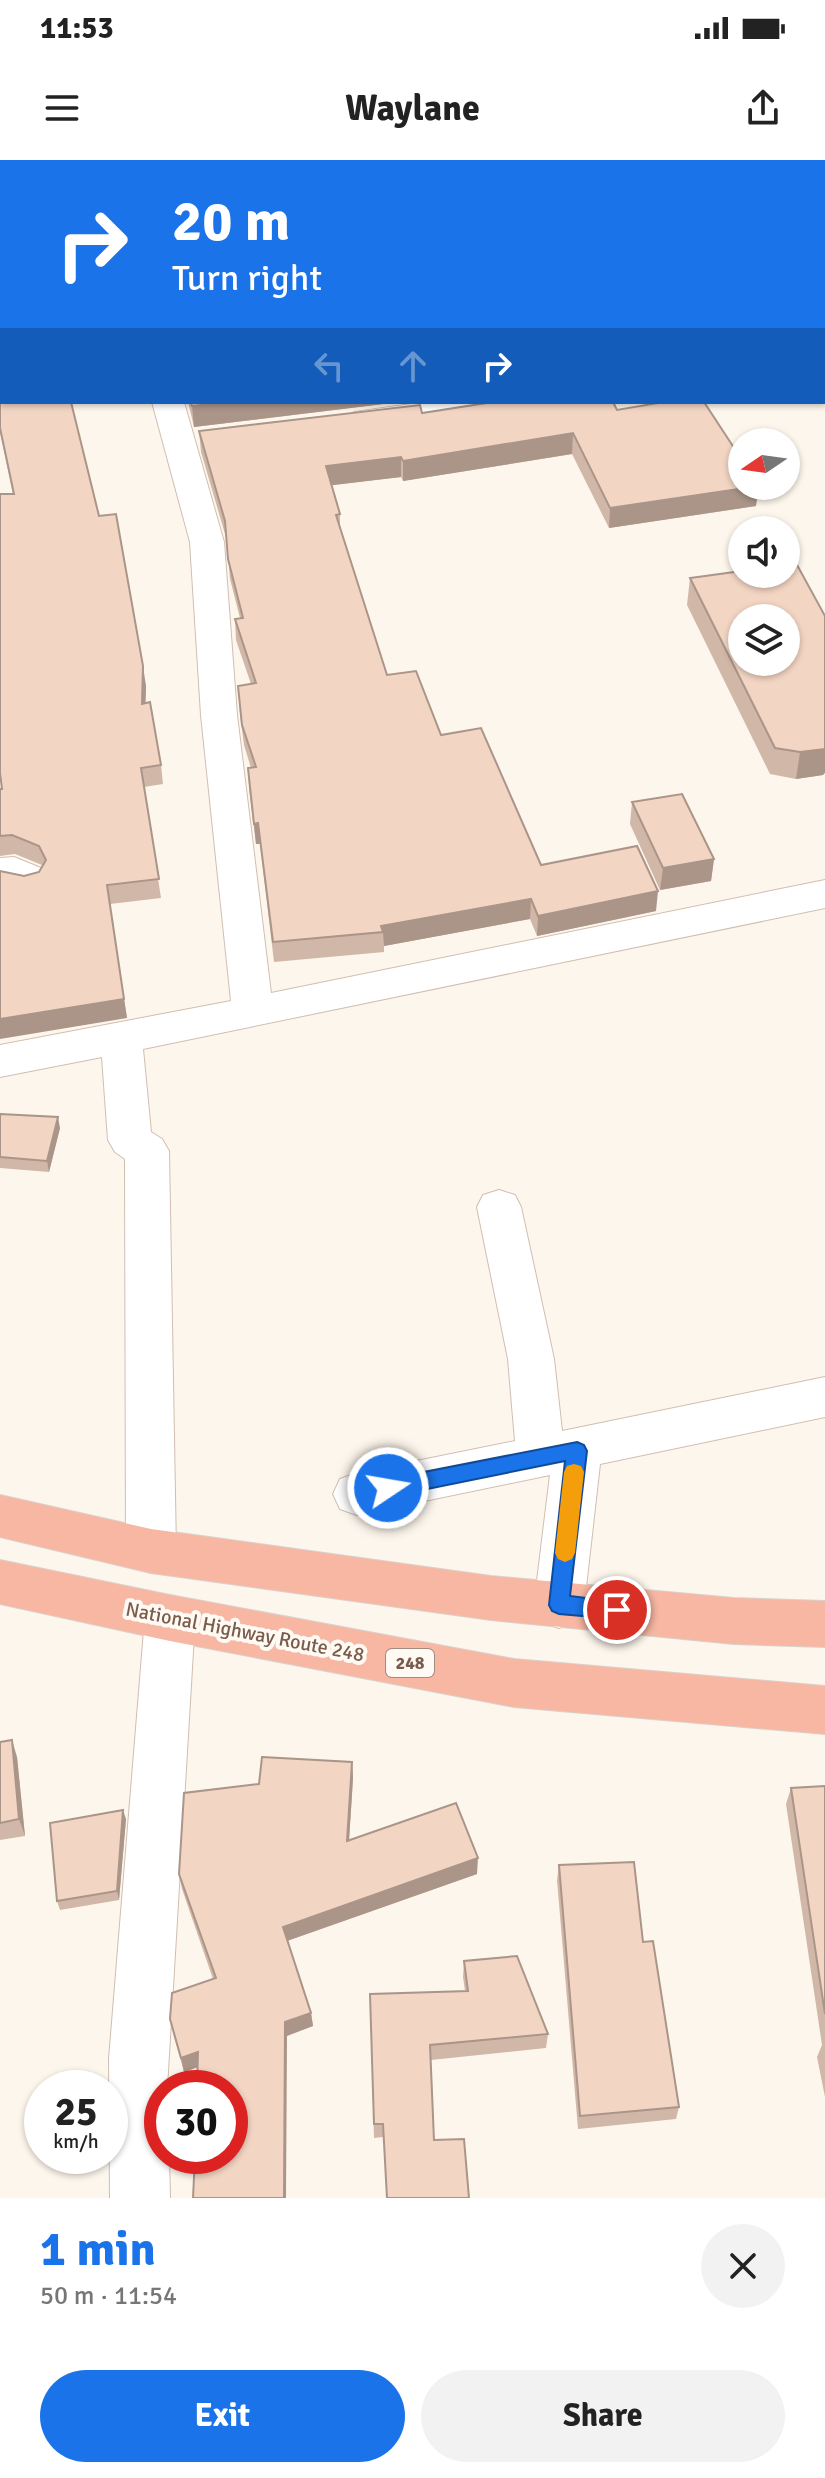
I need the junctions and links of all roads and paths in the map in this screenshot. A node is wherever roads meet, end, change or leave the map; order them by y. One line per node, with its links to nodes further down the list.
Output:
1 (169, 404): 5 (street)
2 (488, 404): 3 (street)
3 (335, 422)
4 (825, 894): 5 (street)
5 (253, 1012): 6 (street)
6 (121, 1038): 7 (street); 13 (street)
7 (0, 1061)
8 (499, 1207): 10 (street)
9 (825, 1397): 10 (street)
10 (559, 1454): 11 (street); 15 (street)
11 (357, 1494)
12 (0, 1516): 13 (highway)
13 (151, 1551): 15 (highway)
14 (0, 1582): 16 (highway, National Highway Route 248 / 248)
15 (559, 1605): 17 (highway)
16 (170, 1618): 18 (highway, National Highway Route 248 / 248); 19 (street)
17 (825, 1624)
18 (825, 1710)
19 (140, 2198)

